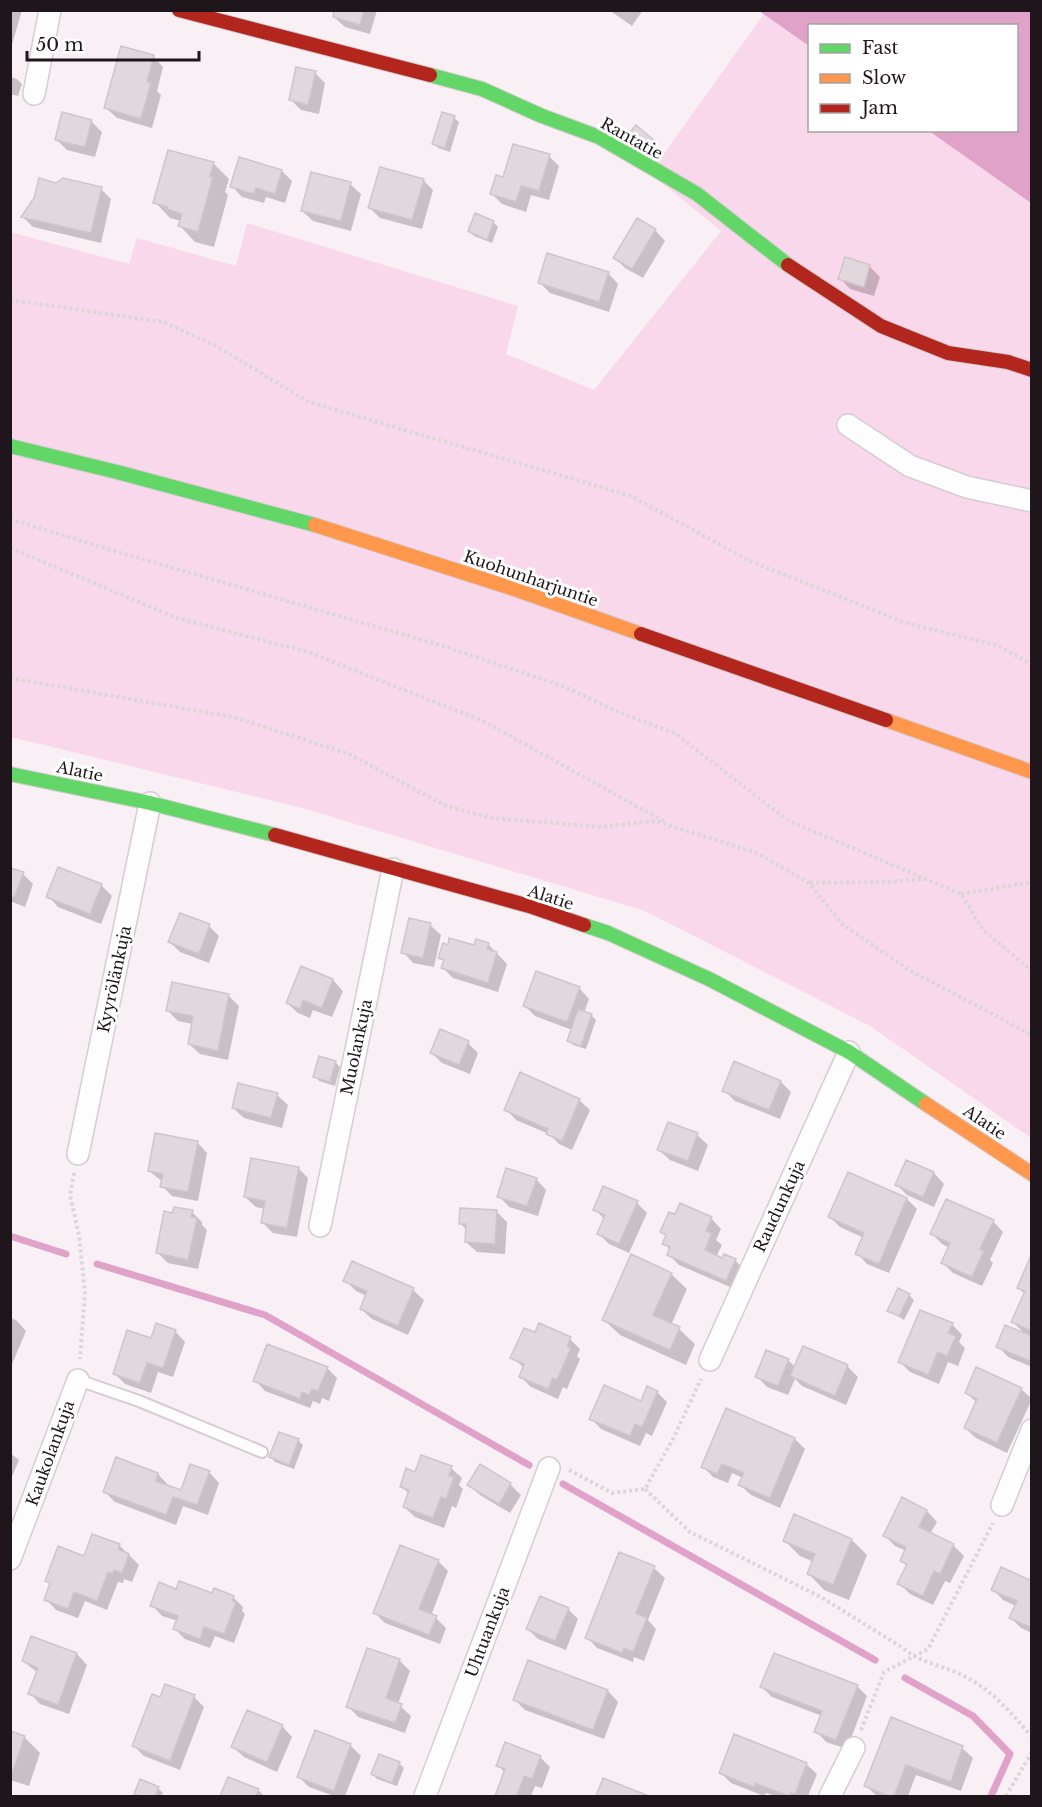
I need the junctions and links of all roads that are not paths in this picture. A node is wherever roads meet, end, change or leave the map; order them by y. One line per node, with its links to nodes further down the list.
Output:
1 (50, 10): 3 (street)
2 (179, 10): 4 (street, Rantatie)
3 (34, 94)
4 (1032, 370)
5 (848, 425): 7 (street)
6 (10, 446): 8 (street, Kuohunharjuntie)
7 (1032, 501)
8 (1032, 772)
9 (10, 774): 10 (street, Alatie)
10 (150, 803): 11 (street, Alatie); 13 (street, Kyyrölänkuja)
11 (393, 869): 12 (street, Alatie); 15 (street, Muolankuja)
12 (849, 1052): 14 (street, Alatie); 16 (street, Raudunkuja)
13 (78, 1154)
14 (1032, 1174)
15 (320, 1226)
16 (710, 1360)
17 (78, 1380): 19 (lane); 22 (street, Kaukolankuja)
18 (1032, 1430): 21 (street)
19 (262, 1452)
20 (549, 1468): 24 (street, Uhtuankuja)
21 (1002, 1505)
22 (10, 1559)
23 (854, 1748): 25 (street)
24 (425, 1797)
25 (830, 1797)

